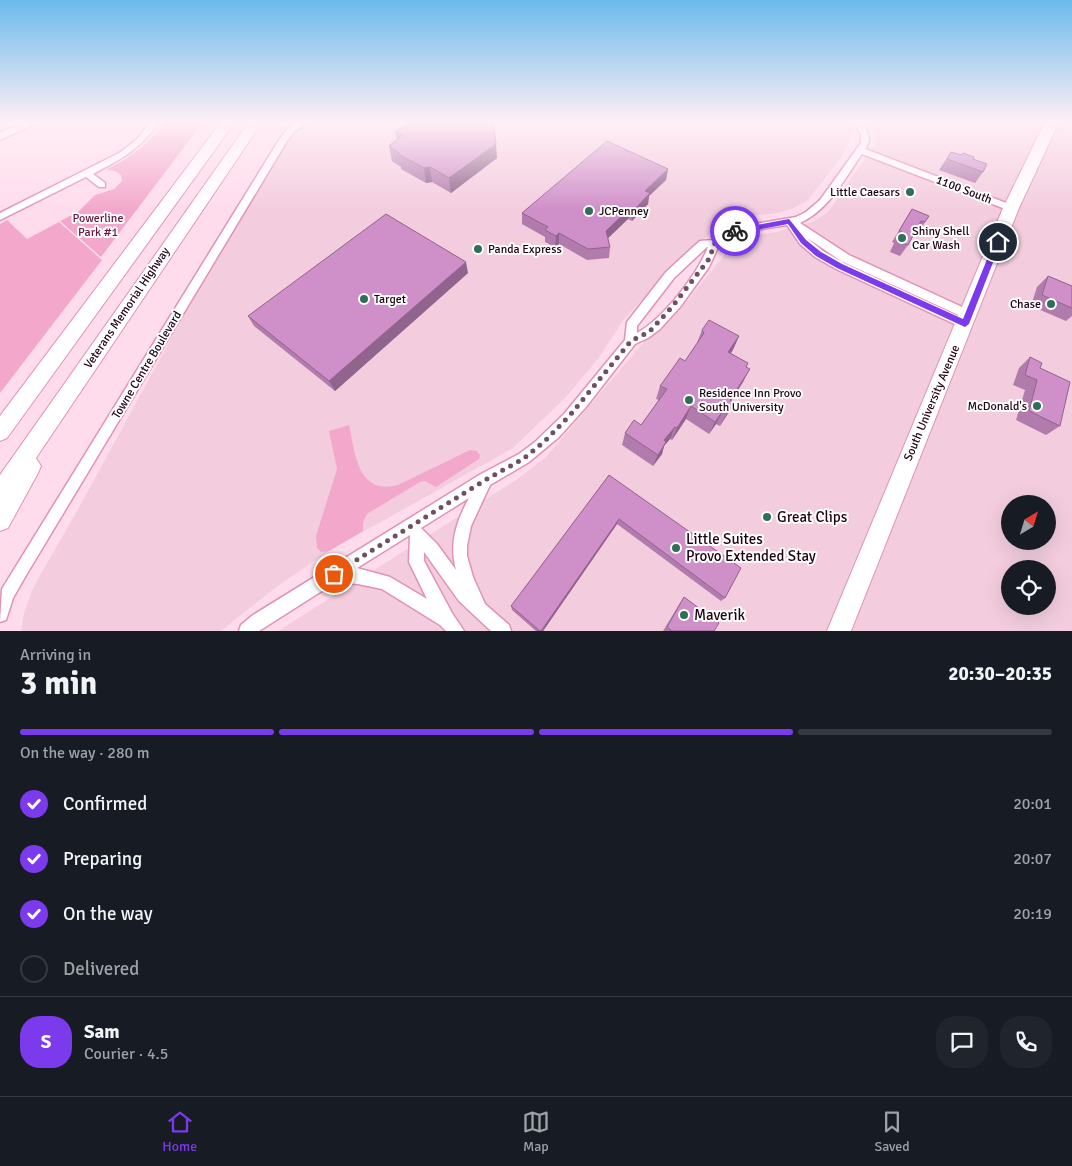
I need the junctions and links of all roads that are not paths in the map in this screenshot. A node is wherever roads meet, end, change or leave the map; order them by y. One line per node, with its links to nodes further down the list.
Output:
1 (127, 151): 8 (street)
2 (206, 151): 18 (highway)
3 (234, 151): 17 (highway, Veterans Memorial Highway)
4 (275, 151): 25 (street, Towne Centre Boulevard)
5 (859, 151): 12 (street)
6 (864, 151): 10 (street, 1100 South)
7 (1038, 151): 10 (highway, South University Avenue)
8 (86, 173): 9 (street); 11 (street)
9 (102, 184)
10 (1011, 208): 15 (highway, South University Avenue)
11 (0, 217)
12 (789, 221): 13 (street); 14 (street); 15 (street)
13 (715, 243): 16 (street); 16 (street)
14 (840, 266): 15 (street)
15 (967, 319): 29 (highway, South University Avenue)
16 (631, 341): 19 (street)
17 (100, 347): 20 (highway, Veterans Memorial Highway); 21 (highway)
18 (0, 432)
19 (487, 479): 22 (street); 24 (street)
20 (0, 493)
21 (0, 520)
22 (415, 531): 23 (street); 24 (street); 26 (street)
23 (334, 574): 26 (street); 27 (street)
24 (480, 611): 28 (street)
25 (0, 614)
26 (451, 625)
27 (247, 631)
28 (502, 631)
29 (839, 631)

